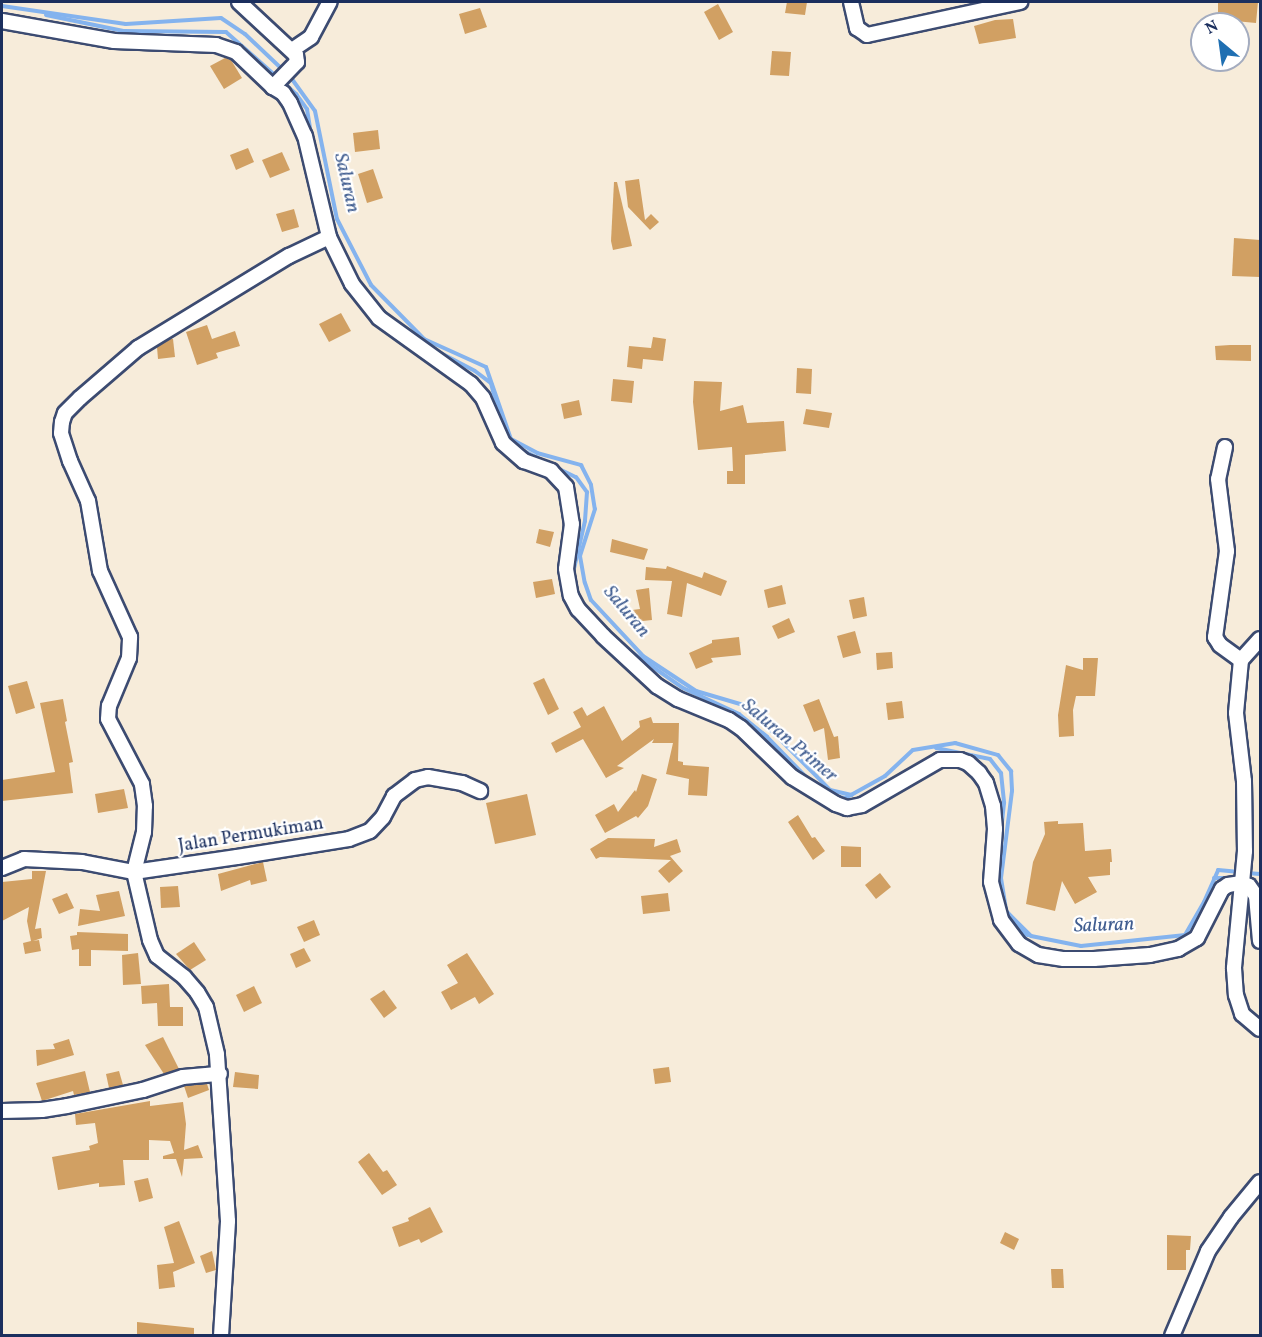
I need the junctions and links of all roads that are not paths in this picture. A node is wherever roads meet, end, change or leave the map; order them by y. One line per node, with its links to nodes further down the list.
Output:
1 (239, 2): 6 (street)
2 (330, 2): 6 (street)
3 (851, 2): 4 (street)
4 (1020, 2)
5 (2, 21): 7 (street)
6 (294, 56): 7 (street)
7 (275, 84): 8 (street)
8 (329, 237): 14 (street); 15 (street)
9 (1225, 447): 11 (street)
10 (1260, 639): 11 (street)
11 (1241, 660): 15 (street)
12 (480, 791): 14 (street, Jalan Permukiman)
13 (2, 867): 14 (street, Jalan Permukiman)
14 (134, 872): 20 (street)
15 (1240, 881): 16 (street); 17 (street)
16 (1260, 941)
17 (1242, 1014): 18 (street); 19 (street)
18 (1260, 1018)
19 (1260, 1029)
20 (220, 1074): 21 (street); 23 (street)
21 (2, 1111)
22 (1260, 1182): 24 (street)
23 (221, 1335)
24 (1172, 1335)

